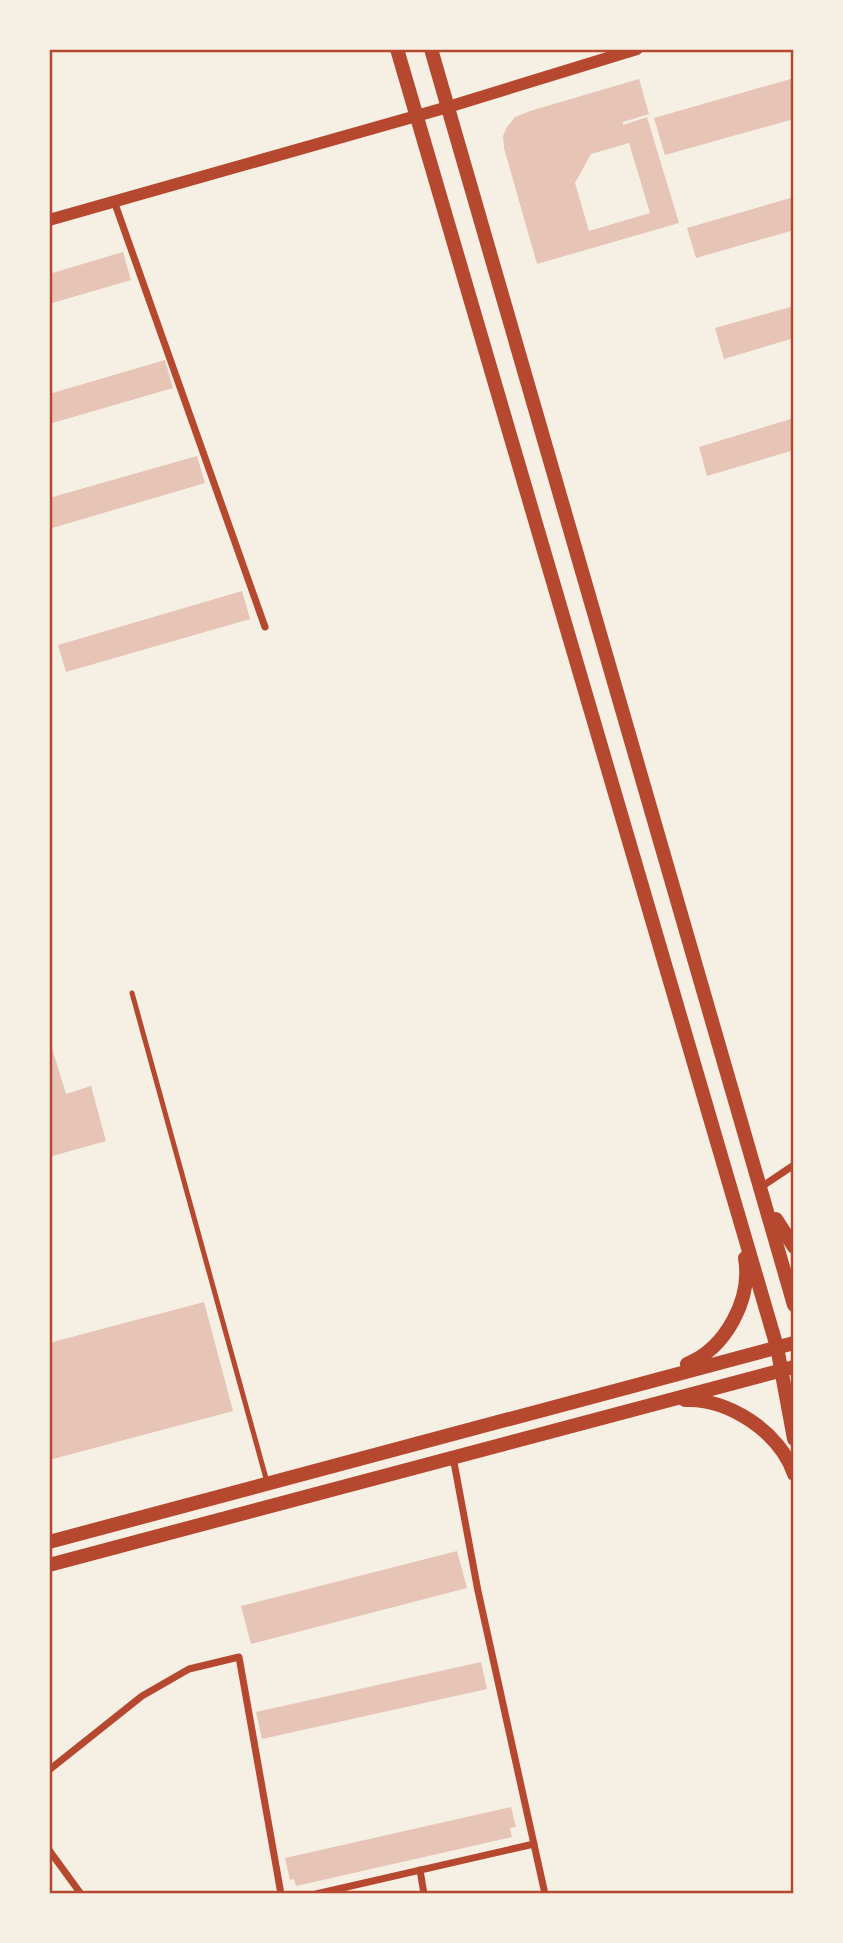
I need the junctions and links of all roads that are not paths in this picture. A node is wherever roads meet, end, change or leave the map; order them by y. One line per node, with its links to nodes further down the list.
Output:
1 (397, 49): 5 (main road)
2 (431, 49): 4 (main road)
3 (638, 49): 4 (street)
4 (448, 107): 5 (street); 11 (main road)
5 (417, 116): 6 (street); 13 (main road)
6 (114, 201): 7 (street); 8 (street)
7 (49, 220)
8 (265, 627)
9 (132, 993): 24 (lane)
10 (794, 1165): 11 (street)
11 (761, 1187): 12 (main road)
12 (766, 1204): 14 (main road); 15 (main road)
13 (737, 1212): 17 (main road); 19 (main road)
14 (794, 1247)
15 (794, 1306)
16 (794, 1343): 17 (main road)
17 (777, 1347): 18 (main road); 19 (main road)
18 (788, 1369): 20 (main road); 21 (main road)
19 (635, 1384): 24 (main road)
20 (629, 1409): 22 (main road); 23 (main road)
21 (794, 1438)
22 (453, 1457): 26 (main road); 28 (street)
23 (794, 1474)
24 (267, 1482): 25 (main road)
25 (49, 1542)
26 (49, 1565)
27 (49, 1770): 32 (street)
28 (534, 1844): 30 (street); 35 (street)
29 (49, 1850): 31 (street)
30 (420, 1870): 33 (street); 34 (street)
31 (81, 1894)
32 (281, 1894)
33 (316, 1894)
34 (424, 1894)
35 (545, 1894)

